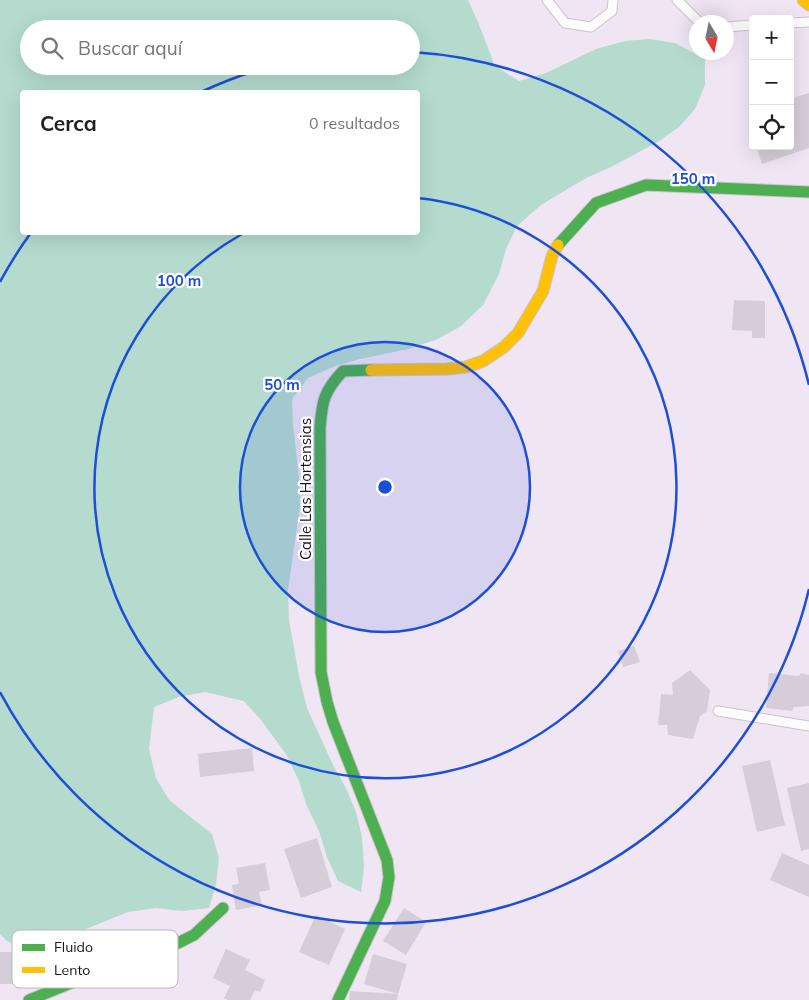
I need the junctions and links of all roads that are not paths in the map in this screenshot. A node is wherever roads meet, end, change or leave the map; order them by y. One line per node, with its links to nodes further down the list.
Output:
1 (547, 0): 2 (lane)
2 (613, 0)
3 (677, 0): 6 (lane)
4 (803, 0): 5 (street)
5 (809, 5)
6 (692, 15)
7 (809, 22): 8 (lane)
8 (794, 23)
9 (749, 25): 10 (lane)
10 (734, 26)
11 (809, 192): 18 (street, Calle Las Hortensias)
12 (718, 712): 13 (lane)
13 (809, 726)
14 (223, 908): 15 (street)
15 (178, 943)
16 (59, 988): 17 (street)
17 (29, 1000)
18 (338, 1000)

